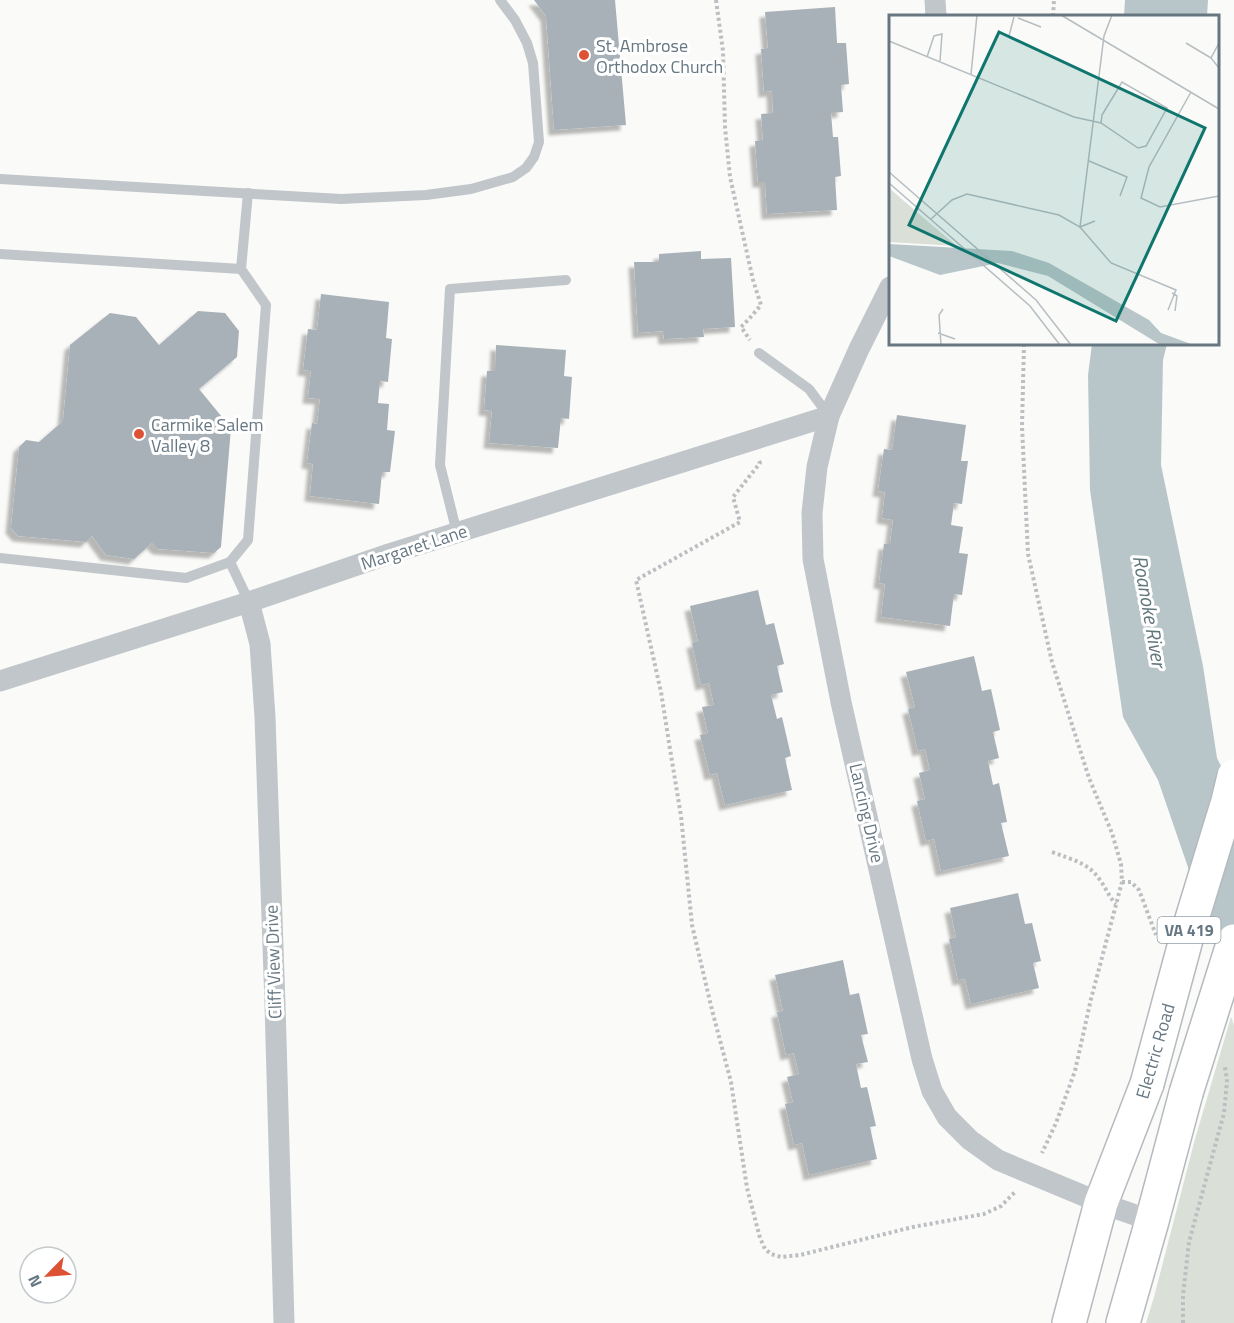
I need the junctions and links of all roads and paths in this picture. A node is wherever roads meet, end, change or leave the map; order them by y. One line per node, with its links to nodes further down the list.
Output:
1 (500, 0): 8 (lane)
2 (716, 0): 13 (path)
3 (935, 0): 5 (street)
4 (1054, 0): 6 (path)
5 (936, 15)
6 (1053, 15)
7 (0, 179): 8 (lane)
8 (248, 193): 10 (lane)
9 (0, 254): 10 (lane)
10 (241, 269): 17 (lane)
11 (566, 280): 15 (lane)
12 (889, 291): 14 (street, Lancing Drive)
13 (759, 353): 14 (lane)
14 (829, 416): 15 (street, Margaret Lane); 24 (street, Lancing Drive)
15 (457, 533): 18 (street, Margaret Lane)
16 (0, 558): 17 (lane)
17 (230, 562): 18 (lane)
18 (249, 602): 19 (street, Margaret Lane); 26 (street, Cliff View Drive)
19 (0, 681)
20 (1234, 776): 24 (main road, Electric Road / VA 419, bridge)
21 (1052, 852): 22 (path)
22 (1116, 904)
23 (1234, 941): 25 (main road, VA 419, bridge)
24 (1101, 1203): 25 (street, Lancing Drive); 27 (main road, Electric Road / VA 419)
25 (1152, 1221): 28 (main road, VA 419)
26 (284, 1323)
27 (1069, 1323)
28 (1123, 1323)

